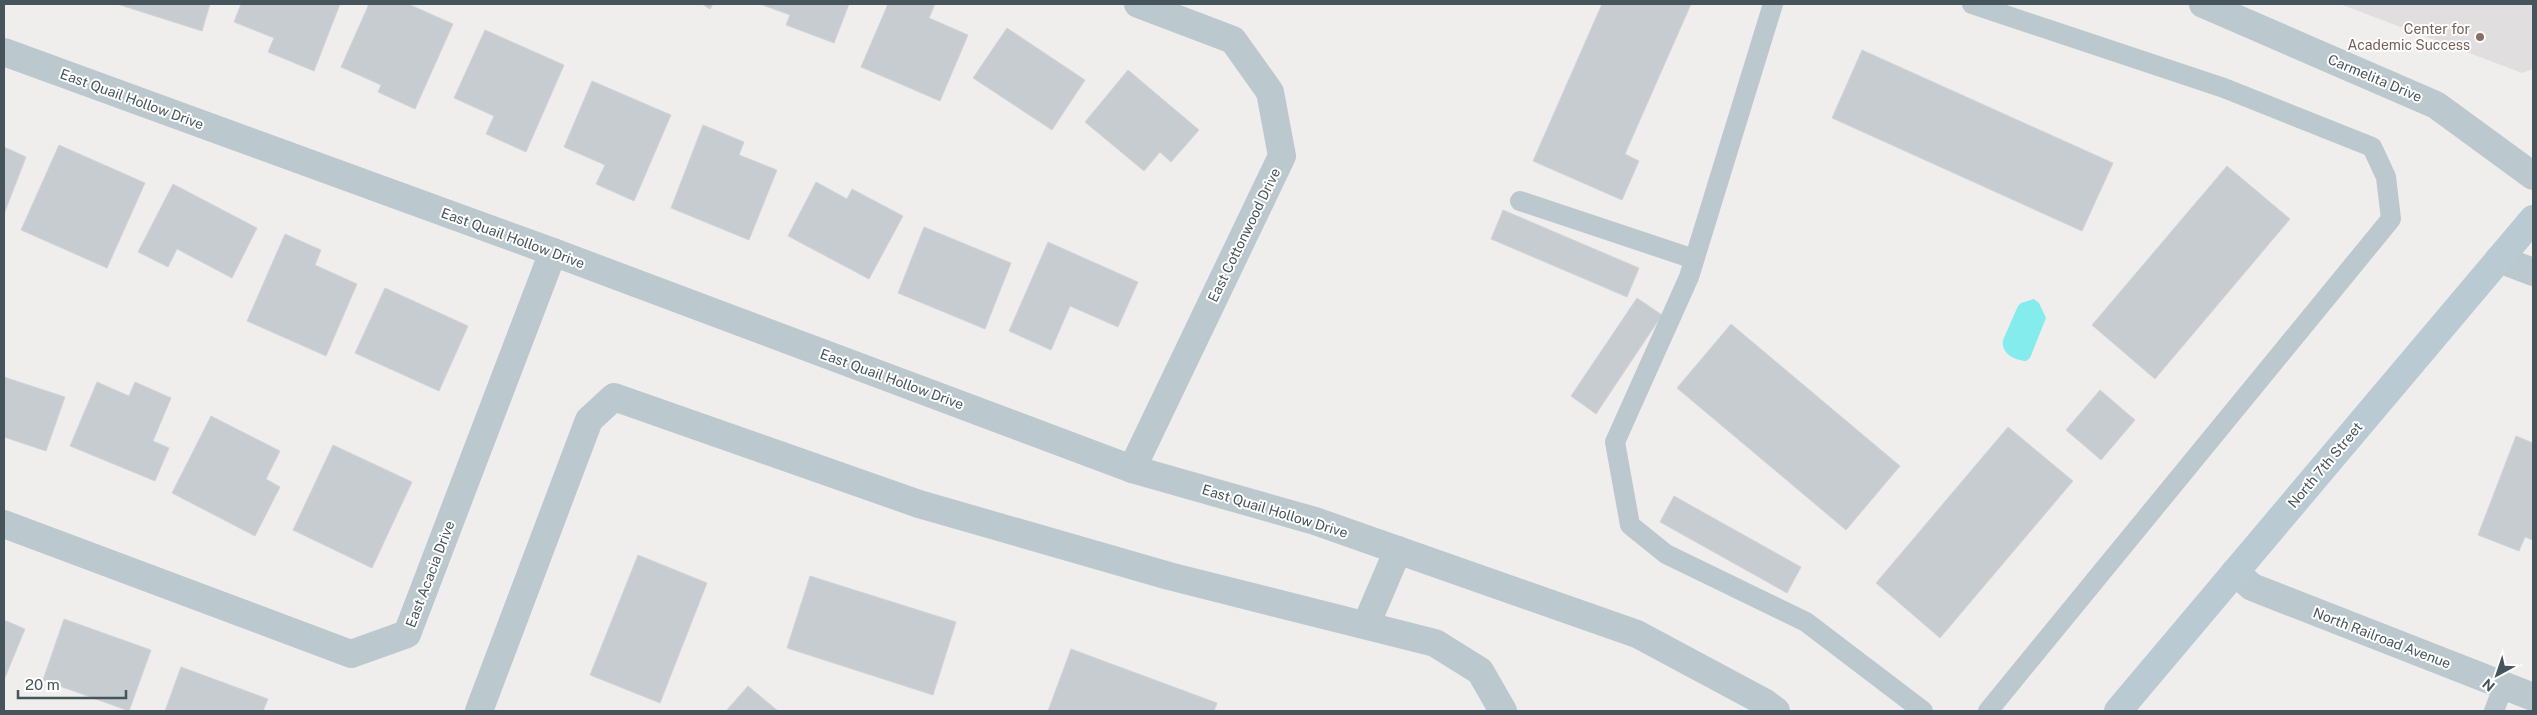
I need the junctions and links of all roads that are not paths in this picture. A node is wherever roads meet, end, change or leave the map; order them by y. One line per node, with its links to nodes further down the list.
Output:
1 (1138, 4): 13 (street, East Cottonwood Drive)
2 (1772, 4): 10 (lane)
3 (1972, 4): 24 (lane)
4 (2203, 4): 6 (street, Carmelita Drive)
5 (4, 52): 9 (street, East Quail Hollow Drive)
6 (2533, 176)
7 (1520, 201): 10 (lane)
8 (2533, 219): 11 (main road, North 7th Street)
9 (554, 252): 13 (street, East Quail Hollow Drive); 14 (street, East Acacia Drive)
10 (1694, 259): 23 (lane)
11 (2499, 259): 12 (street); 16 (main road, North 7th Street)
12 (2533, 272)
13 (1132, 469): 15 (street, East Quail Hollow Drive)
14 (4, 524)
15 (1398, 550): 17 (street); 22 (street, East Quail Hollow Drive)
16 (2234, 572): 18 (street, North Railroad Avenue); 25 (main road, North 7th Street)
17 (1366, 625): 20 (street); 21 (street)
18 (2504, 685): 19 (street, North Railroad Avenue); 26 (lane)
19 (2533, 697)
20 (479, 711)
21 (1503, 711)
22 (1776, 711)
23 (1923, 711)
24 (1988, 711)
25 (2118, 711)
26 (2494, 711)

